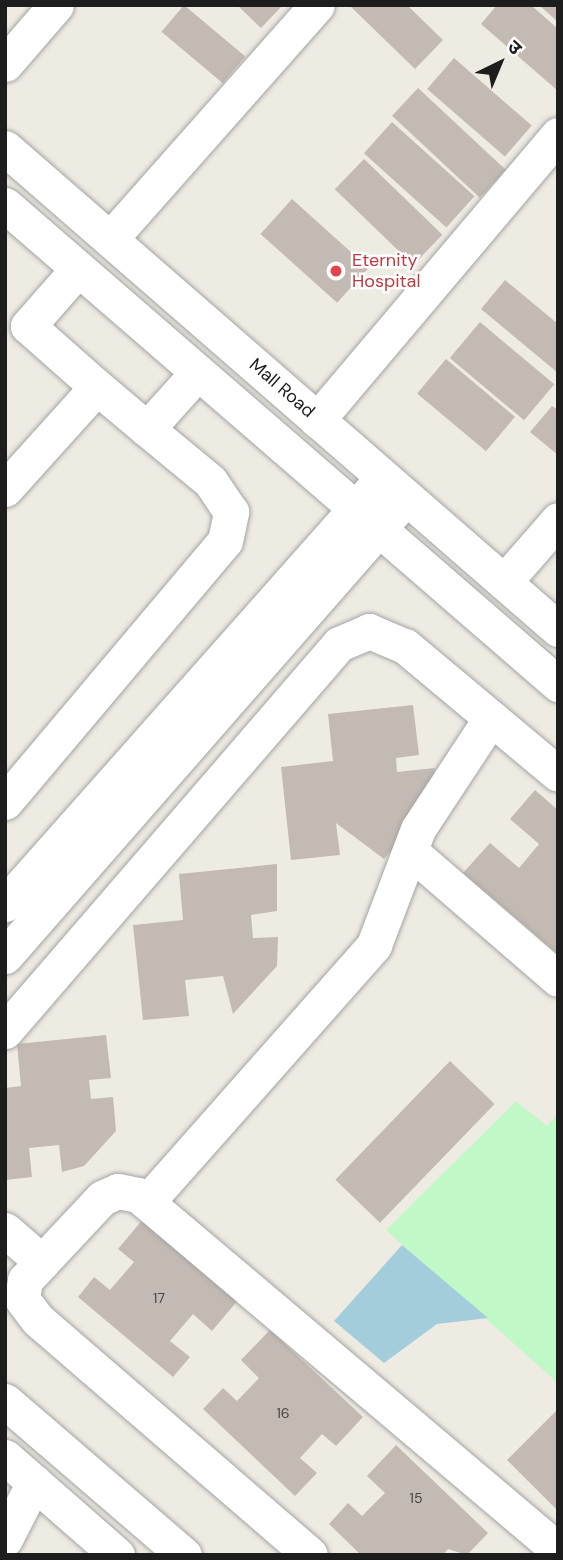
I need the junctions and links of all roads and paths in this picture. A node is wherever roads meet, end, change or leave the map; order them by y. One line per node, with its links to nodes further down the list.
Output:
1 (56, 5): 3 (street)
2 (317, 5): 7 (street)
3 (5, 64)
4 (558, 135): 11 (street)
5 (5, 148): 7 (street, Mall Road)
6 (5, 205): 8 (street)
7 (110, 239): 11 (street, Mall Road)
8 (78, 269): 9 (street); 10 (street)
9 (197, 373): 12 (street); 15 (street)
10 (97, 387): 12 (street); 14 (street)
11 (317, 419): 13 (street, Mall Road)
12 (147, 429): 24 (street)
13 (395, 487): 15 (street); 17 (street, Mall Road)
14 (5, 489)
15 (367, 518): 19 (street); 21 (street); 26 (street)
16 (558, 520): 17 (street)
17 (504, 582): 18 (street, Mall Road)
18 (558, 629)
19 (558, 684)
20 (491, 718): 22 (street); 23 (street); 25 (street)
21 (188, 746): 23 (street); 27 (street)
22 (558, 774)
23 (225, 776): 29 (street)
24 (5, 802)
25 (411, 852): 28 (street); 30 (street)
26 (5, 904)
27 (5, 956)
28 (558, 979)
29 (5, 1031)
30 (146, 1202): 32 (street); 37 (street)
31 (5, 1230): 32 (street)
32 (42, 1262): 40 (street)
33 (5, 1401): 39 (street)
34 (5, 1457): 35 (street)
35 (34, 1482): 36 (street); 38 (street)
36 (5, 1539)
37 (555, 1550)
38 (117, 1555)
39 (184, 1555)
40 (310, 1555)

